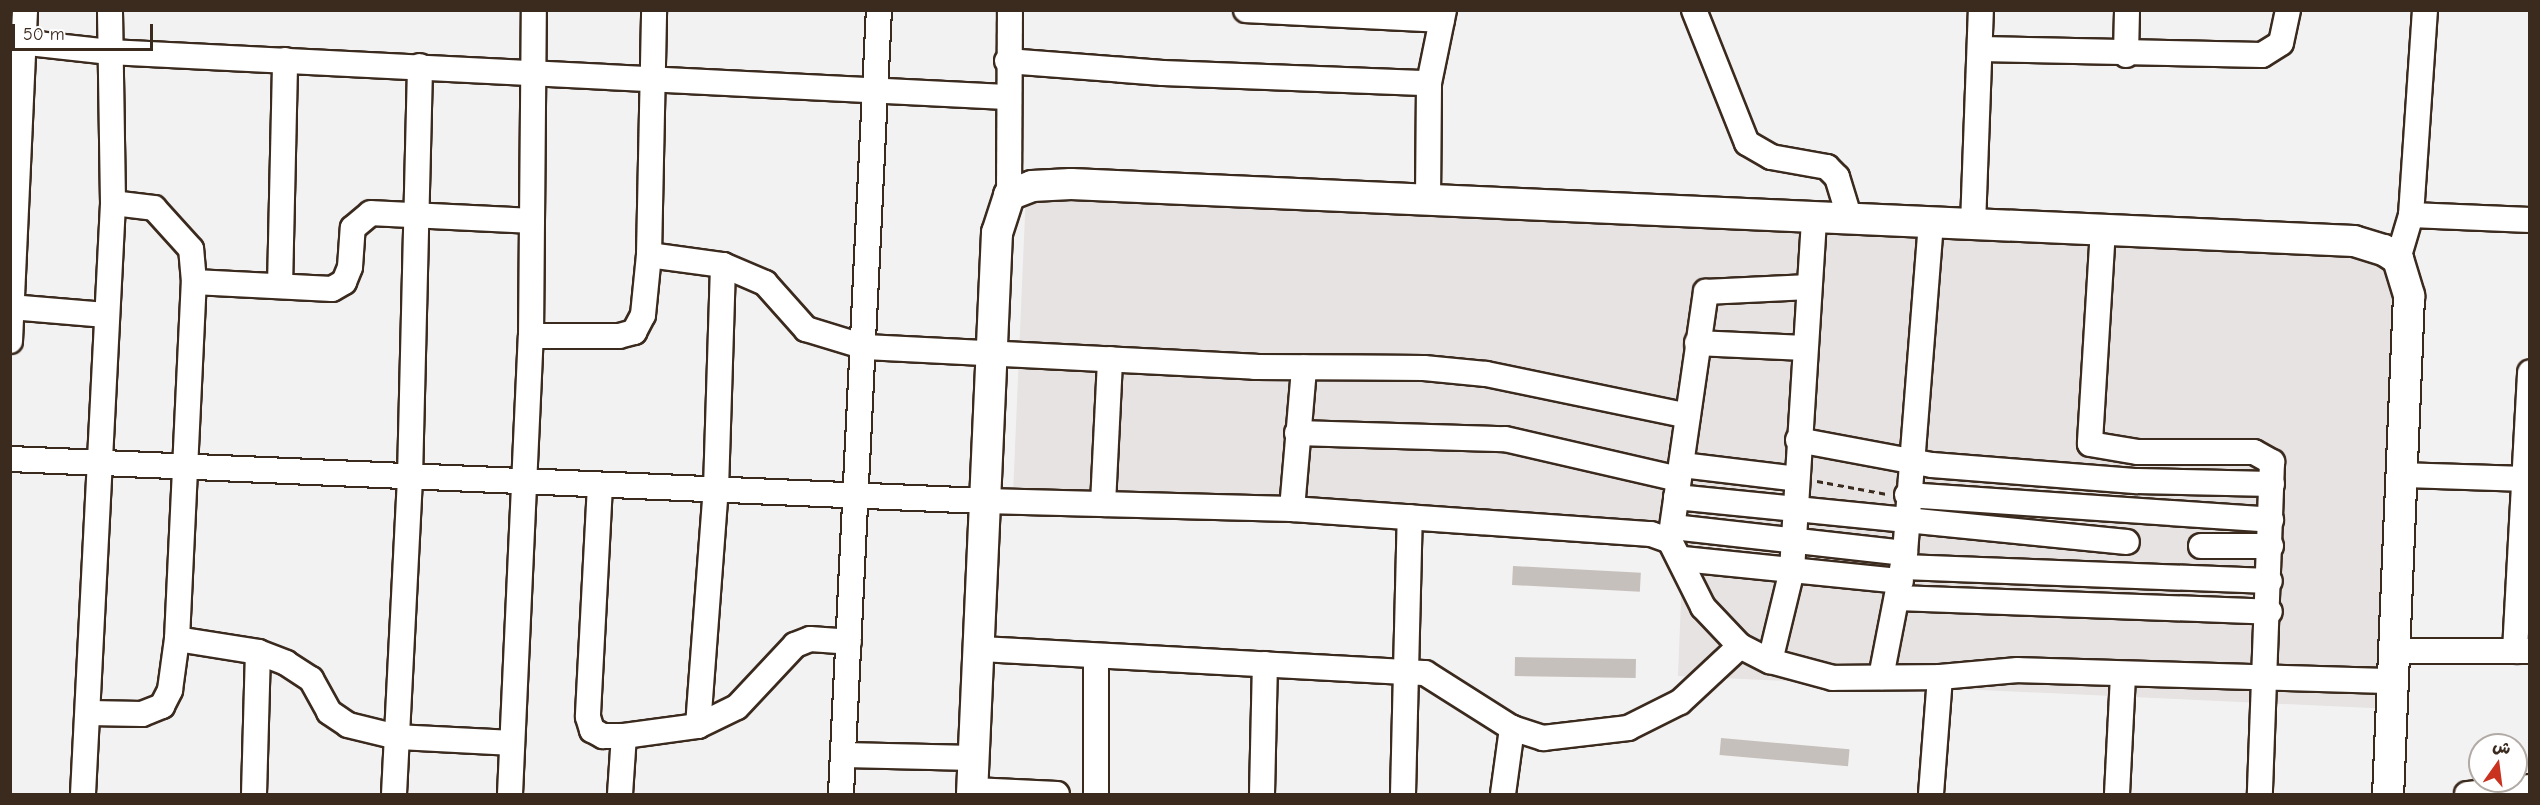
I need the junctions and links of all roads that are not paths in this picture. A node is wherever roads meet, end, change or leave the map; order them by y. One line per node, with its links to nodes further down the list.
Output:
1 (25, 10): 15 (street)
2 (110, 10): 17 (street)
3 (534, 10): 22 (street)
4 (654, 10): 23 (street)
5 (879, 10): 25 (street)
6 (1010, 10): 20 (street)
7 (1246, 10): 13 (street)
8 (1694, 10): 34 (street)
9 (1981, 10): 16 (street)
10 (2127, 10): 18 (street)
11 (2288, 10): 18 (street)
12 (2425, 10): 31 (street)
13 (1271, 11): 14 (street)
14 (1443, 15): 24 (street)
15 (17, 41): 17 (street); 32 (street)
16 (1981, 49): 18 (street); 38 (street)
17 (109, 52): 19 (street); 29 (street)
18 (2126, 55)
19 (285, 60): 21 (street); 44 (street)
20 (1007, 61): 24 (street); 26 (street)
21 (420, 66): 22 (street); 30 (street)
22 (531, 71): 23 (street); 36 (street)
23 (651, 77): 25 (street); 40 (street)
24 (1429, 83): 28 (street)
25 (875, 89): 26 (street); 51 (street)
26 (1006, 98): 27 (street)
27 (1009, 195): 28 (main road); 53 (main road)
28 (1428, 200): 33 (main road)
29 (113, 203): 43 (street); 47 (street)
30 (417, 215): 36 (street); 44 (street); 66 (street)
31 (2411, 215): 35 (street); 41 (street)
32 (13, 216): 46 (street)
33 (1814, 216): 34 (main road); 45 (street)
34 (1848, 216): 37 (main road)
35 (2529, 220)
36 (532, 221): 48 (street)
37 (1931, 223): 38 (main road); 62 (street)
38 (1973, 225): 39 (main road)
39 (2103, 229): 41 (main road); 60 (street)
40 (649, 255): 42 (street); 48 (street)
41 (2398, 259): 65 (main road)
42 (723, 265): 51 (street); 74 (street)
43 (194, 282): 44 (street); 64 (street)
44 (280, 286)
45 (1808, 287): 50 (street); 52 (street)
46 (11, 307): 47 (street); 49 (street)
47 (106, 315): 63 (street)
48 (531, 336): 71 (street)
49 (10, 340)
50 (1697, 343): 52 (street); 57 (street)
51 (865, 347): 53 (street); 76 (street)
52 (1804, 348): 59 (street)
53 (992, 356): 54 (street); 77 (main road)
54 (1110, 359): 55 (street); 78 (street)
55 (1304, 368): 57 (street); 58 (street)
56 (2529, 372): 68 (street)
57 (1688, 416): 69 (street)
58 (1297, 433): 69 (street); 79 (street)
59 (1798, 440): 62 (street); 67 (street)
60 (2138, 452): 70 (street); 72 (street)
61 (10, 459): 63 (street)
62 (1912, 459): 70 (street); 75 (street)
63 (96, 464): 64 (street); 113 (street)
64 (184, 467): 66 (street); 97 (street)
65 (2402, 475): 68 (street); 101 (main road)
66 (410, 477): 71 (street); 117 (street)
67 (1797, 479): 69 (street); 80 (street)
68 (2528, 479): 102 (street)
69 (1678, 480): 80 (street); 87 (street)
70 (2137, 481): 72 (street); 81 (street)
71 (521, 482): 73 (street); 118 (street)
72 (2272, 484): 85 (street)
73 (600, 485): 74 (street); 116 (street)
74 (716, 489): 76 (street); 114 (street)
75 (1907, 495): 81 (street); 84 (street)
76 (857, 496): 77 (street); 98 (street)
77 (985, 501): 78 (street); 100 (main road)
78 (1103, 504): 79 (street)
79 (1292, 509): 82 (street)
80 (1795, 511): 84 (street); 86 (street)
81 (2131, 513): 83 (street); 88 (street)
82 (1410, 517): 87 (street); 107 (street)
83 (2201, 517): 85 (street); 89 (street)
84 (1906, 520): 88 (street); 92 (street)
85 (2271, 520): 90 (street)
86 (1793, 539): 87 (street); 91 (street); 92 (street)
87 (1675, 542): 91 (street); 99 (street)
88 (2127, 542): 93 (street)
89 (2201, 546): 90 (street); 94 (street)
90 (2271, 546): 95 (street)
91 (1792, 570): 92 (street); 105 (street)
92 (1902, 575): 93 (street); 96 (street); 109 (street)
93 (2126, 576): 94 (street)
94 (2199, 578): 95 (street)
95 (2270, 581): 96 (street)
96 (2270, 612): 111 (street)
97 (177, 639): 103 (street); 113 (street)
98 (849, 642): 114 (street); 119 (street)
99 (1740, 646): 105 (street); 115 (street)
100 (979, 649): 104 (street); 120 (main road)
101 (2394, 651): 102 (street); 112 (main road)
102 (2522, 651)
103 (258, 652): 117 (street); 124 (street)
104 (1096, 657): 106 (street); 130 (street)
105 (1770, 661): 109 (street)
106 (1265, 664): 107 (street); 131 (street)
107 (1406, 670): 115 (street); 132 (street)
108 (2122, 674): 110 (street); 111 (street); 135 (street)
109 (1881, 676): 110 (street)
110 (1940, 677): 134 (street)
111 (2266, 680): 112 (street); 136 (street)
112 (2392, 681): 137 (main road)
113 (88, 713): 123 (street)
114 (698, 726): 116 (street)
115 (1512, 728): 133 (street)
116 (624, 736): 127 (street)
117 (397, 737): 118 (street); 125 (street)
118 (511, 743): 126 (street)
119 (844, 755): 120 (street); 128 (street)
120 (974, 758): 122 (main road)
121 (2529, 787): 138 (street)
122 (972, 792): 129 (street)
123 (83, 795)
124 (254, 795)
125 (393, 795)
126 (510, 795)
127 (620, 795)
128 (841, 795)
129 (1058, 795)
130 (1096, 795)
131 (1262, 795)
132 (1403, 795)
133 (1503, 795)
134 (1931, 795)
135 (2117, 795)
136 (2260, 795)
137 (2388, 795)
138 (2467, 795)

